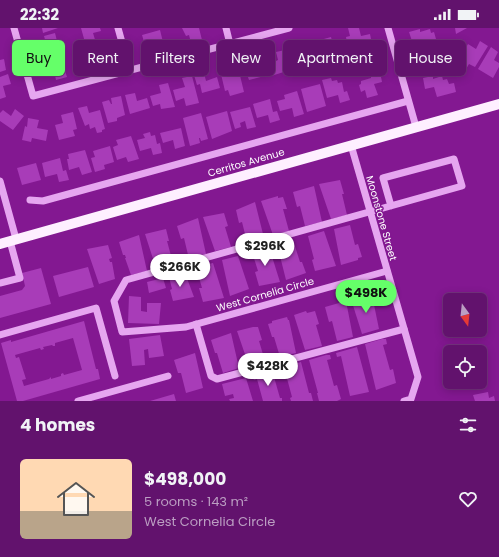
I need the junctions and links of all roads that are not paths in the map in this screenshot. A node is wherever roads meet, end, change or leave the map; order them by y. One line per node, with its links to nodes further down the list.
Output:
1 (14, 28): 11 (street)
2 (118, 28): 6 (street)
3 (226, 28): 7 (street)
4 (289, 28): 8 (street)
5 (388, 28): 12 (street)
6 (121, 40)
7 (229, 40)
8 (245, 40)
9 (217, 48): 10 (street)
10 (133, 70)
11 (111, 76)
12 (408, 101): 14 (street); 17 (street)
13 (499, 104): 14 (main road, Cerritos Avenue)
14 (416, 127): 15 (main road, Cerritos Avenue)
15 (352, 145): 19 (street, Moonstone Street); 20 (main road, Cerritos Avenue)
16 (0, 181): 20 (street)
17 (30, 200)
18 (391, 206): 18 (street); 19 (street)
19 (370, 212): 21 (street, Moonstone Street); 23 (street, West Cornelia Circle)
20 (9, 241): 22 (street)
21 (386, 271): 23 (street, West Cornelia Circle); 24 (street, Moonstone Street)
22 (0, 283)
23 (196, 324): 24 (street)
24 (404, 329): 29 (street, Moonstone Street)
25 (0, 335): 26 (street)
26 (115, 376)
27 (168, 376): 28 (street)
28 (78, 401)
29 (404, 401)

